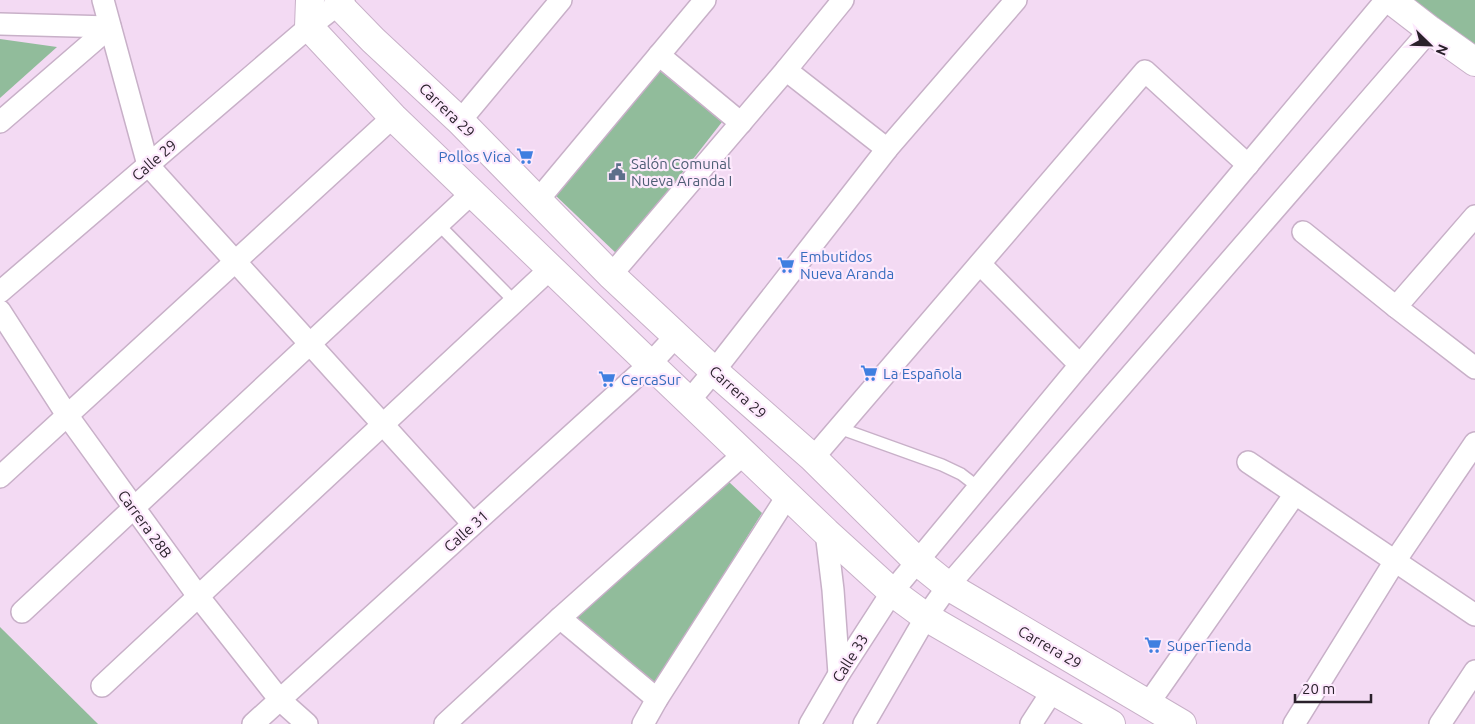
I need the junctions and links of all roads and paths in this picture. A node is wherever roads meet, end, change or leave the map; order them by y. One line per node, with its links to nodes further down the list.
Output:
1 (103, 0): 11 (street)
2 (310, 0): 12 (street)
3 (561, 0): 18 (street)
4 (706, 0): 14 (street)
5 (843, 0): 16 (street)
6 (1016, 0): 21 (street)
7 (1386, 0): 23 (street, Calle 33)
8 (1391, 0): 13 (street)
9 (338, 1): 12 (street, Calle 29); 18 (street, Carrera 29)
10 (0, 24): 11 (street)
11 (110, 27): 19 (street); 22 (street)
12 (309, 27): 17 (street); 22 (street, Calle 29)
13 (1430, 30): 15 (street); 60 (street)
14 (659, 55): 20 (street); 25 (street)
15 (1475, 62)
16 (786, 70): 20 (street); 21 (street)
17 (393, 117): 24 (street); 29 (street)
18 (460, 121): 25 (street, Carrera 29)
19 (0, 122)
20 (741, 123): 32 (street)
21 (887, 149): 42 (street)
22 (148, 165): 29 (street); 33 (street, Calle 29)
23 (1248, 165): 30 (street); 40 (street, Calle 33)
24 (473, 192): 27 (street); 31 (street)
25 (538, 200): 32 (street, Carrera 29)
26 (1474, 218): 35 (street)
27 (438, 224): 34 (lane); 38 (street)
28 (1303, 232): 35 (street)
29 (236, 261): 38 (street); 44 (street)
30 (980, 264): 40 (street); 46 (street)
31 (551, 268): 34 (street); 39 (street)
32 (611, 275): 37 (street, Carrera 29)
33 (0, 292)
34 (515, 302): 45 (street)
35 (1396, 307): 41 (street)
36 (0, 311): 44 (street, Carrera 28B)
37 (676, 336): 39 (street, Calle 31); 42 (street, Carrera 29)
38 (310, 344): 45 (street); 55 (street)
39 (650, 364): 43 (street); 56 (street, Calle 31)
40 (1080, 365): 52 (street, Calle 33)
41 (1475, 368)
42 (714, 371): 43 (street); 49 (street, Carrera 29)
43 (689, 401): 48 (street)
44 (67, 415): 51 (street); 55 (street, Carrera 28B)
45 (383, 424): 56 (street); 62 (street)
46 (839, 428): 49 (street); 52 (lane)
47 (1475, 443): 59 (street)
48 (745, 453): 54 (street); 66 (street)
49 (813, 458): 58 (street, Carrera 29)
50 (1248, 462): 53 (street)
51 (0, 477)
52 (978, 487): 58 (street, Calle 33)
53 (1295, 494): 59 (street); 73 (street)
54 (788, 495): 57 (street); 72 (street)
55 (134, 508): 62 (street, Carrera 28B); 63 (street)
56 (473, 524): 71 (street, Calle 31)
57 (826, 532): 61 (street); 68 (street)
58 (917, 561): 60 (street, Carrera 29); 61 (street, Calle 33)
59 (1395, 561): 64 (street); 83 (street)
60 (948, 586): 65 (street); 73 (street, Carrera 29)
61 (892, 592): 65 (street); 68 (street, Calle 33)
62 (198, 596): 69 (street); 71 (street, Carrera 28B)
63 (22, 612)
64 (1475, 615)
65 (926, 617): 70 (street); 79 (street)
66 (560, 618): 72 (street); 76 (street)
67 (1475, 671): 84 (street)
68 (840, 674): 78 (street, Calle 33)
69 (102, 686)
70 (1053, 690): 80 (street); 81 (street)
71 (280, 700): 74 (street, Calle 31); 75 (street, Carrera 28B)
72 (657, 700): 77 (street)
73 (1148, 704): 82 (street, Carrera 29)
74 (253, 724)
75 (307, 724)
76 (445, 724)
77 (643, 724)
78 (810, 724)
79 (864, 724)
80 (1031, 724)
81 (1111, 724)
82 (1182, 724)
83 (1294, 724)
84 (1440, 724)

